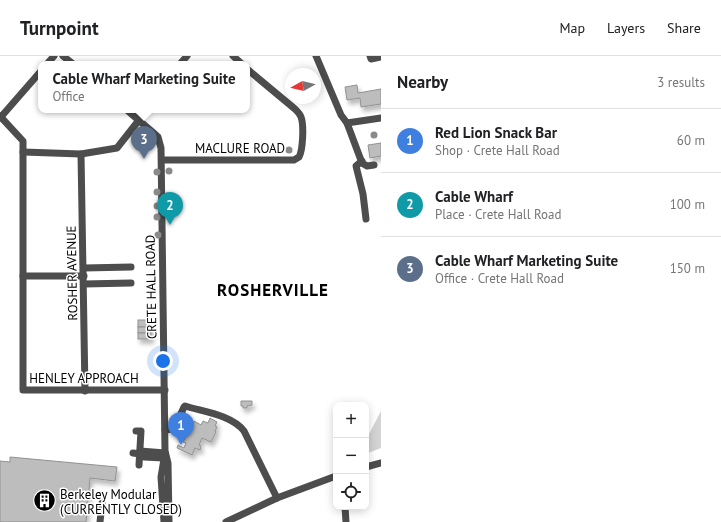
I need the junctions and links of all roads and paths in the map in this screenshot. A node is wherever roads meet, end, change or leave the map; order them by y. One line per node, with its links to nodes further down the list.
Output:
1 (316, 56): 11 (street)
2 (370, 56): 3 (street)
3 (381, 57)
4 (250, 72): 14 (street, MACLURE ROAD)
5 (38, 74): 8 (street)
6 (131, 113): 10 (street, CRETE HALL ROAD)
7 (141, 113): 10 (street)
8 (0, 117): 12 (street, HENLEY APPROACH)
9 (381, 118): 11 (street)
10 (139, 120): 13 (street); 14 (street, CRETE HALL ROAD)
11 (347, 123): 15 (street)
12 (24, 152): 13 (street); 20 (street, HENLEY APPROACH)
13 (82, 154): 19 (street, ROSHER AVENUE)
14 (162, 160): 24 (street, CRETE HALL ROAD)
15 (362, 162): 16 (street); 17 (street)
16 (374, 165)
17 (366, 219)
18 (131, 267): 19 (street)
19 (84, 268): 21 (street, ROSHER AVENUE)
20 (23, 276): 21 (street); 25 (street, HENLEY APPROACH)
21 (84, 276): 22 (street, ROSHER AVENUE)
22 (84, 284): 23 (street); 25 (street, ROSHER AVENUE)
23 (131, 284)
24 (164, 390): 25 (street, HENLEY APPROACH); 26 (street, CRETE HALL ROAD)
25 (85, 391)
26 (165, 430): 29 (street, CRETE HALL ROAD); 34 (street)
27 (136, 431): 28 (street)
28 (138, 453): 29 (street); 31 (street)
29 (164, 454): 38 (street, CRETE HALL ROAD); 39 (street, CRETE HALL ROAD)
30 (381, 463): 32 (street)
31 (139, 466)
32 (369, 466)
33 (333, 477): 34 (street)
34 (277, 498): 40 (street)
35 (102, 503): 37 (street)
36 (345, 510): 41 (street)
37 (100, 522)
38 (164, 522)
39 (170, 522)
40 (226, 522)
41 (346, 522)

